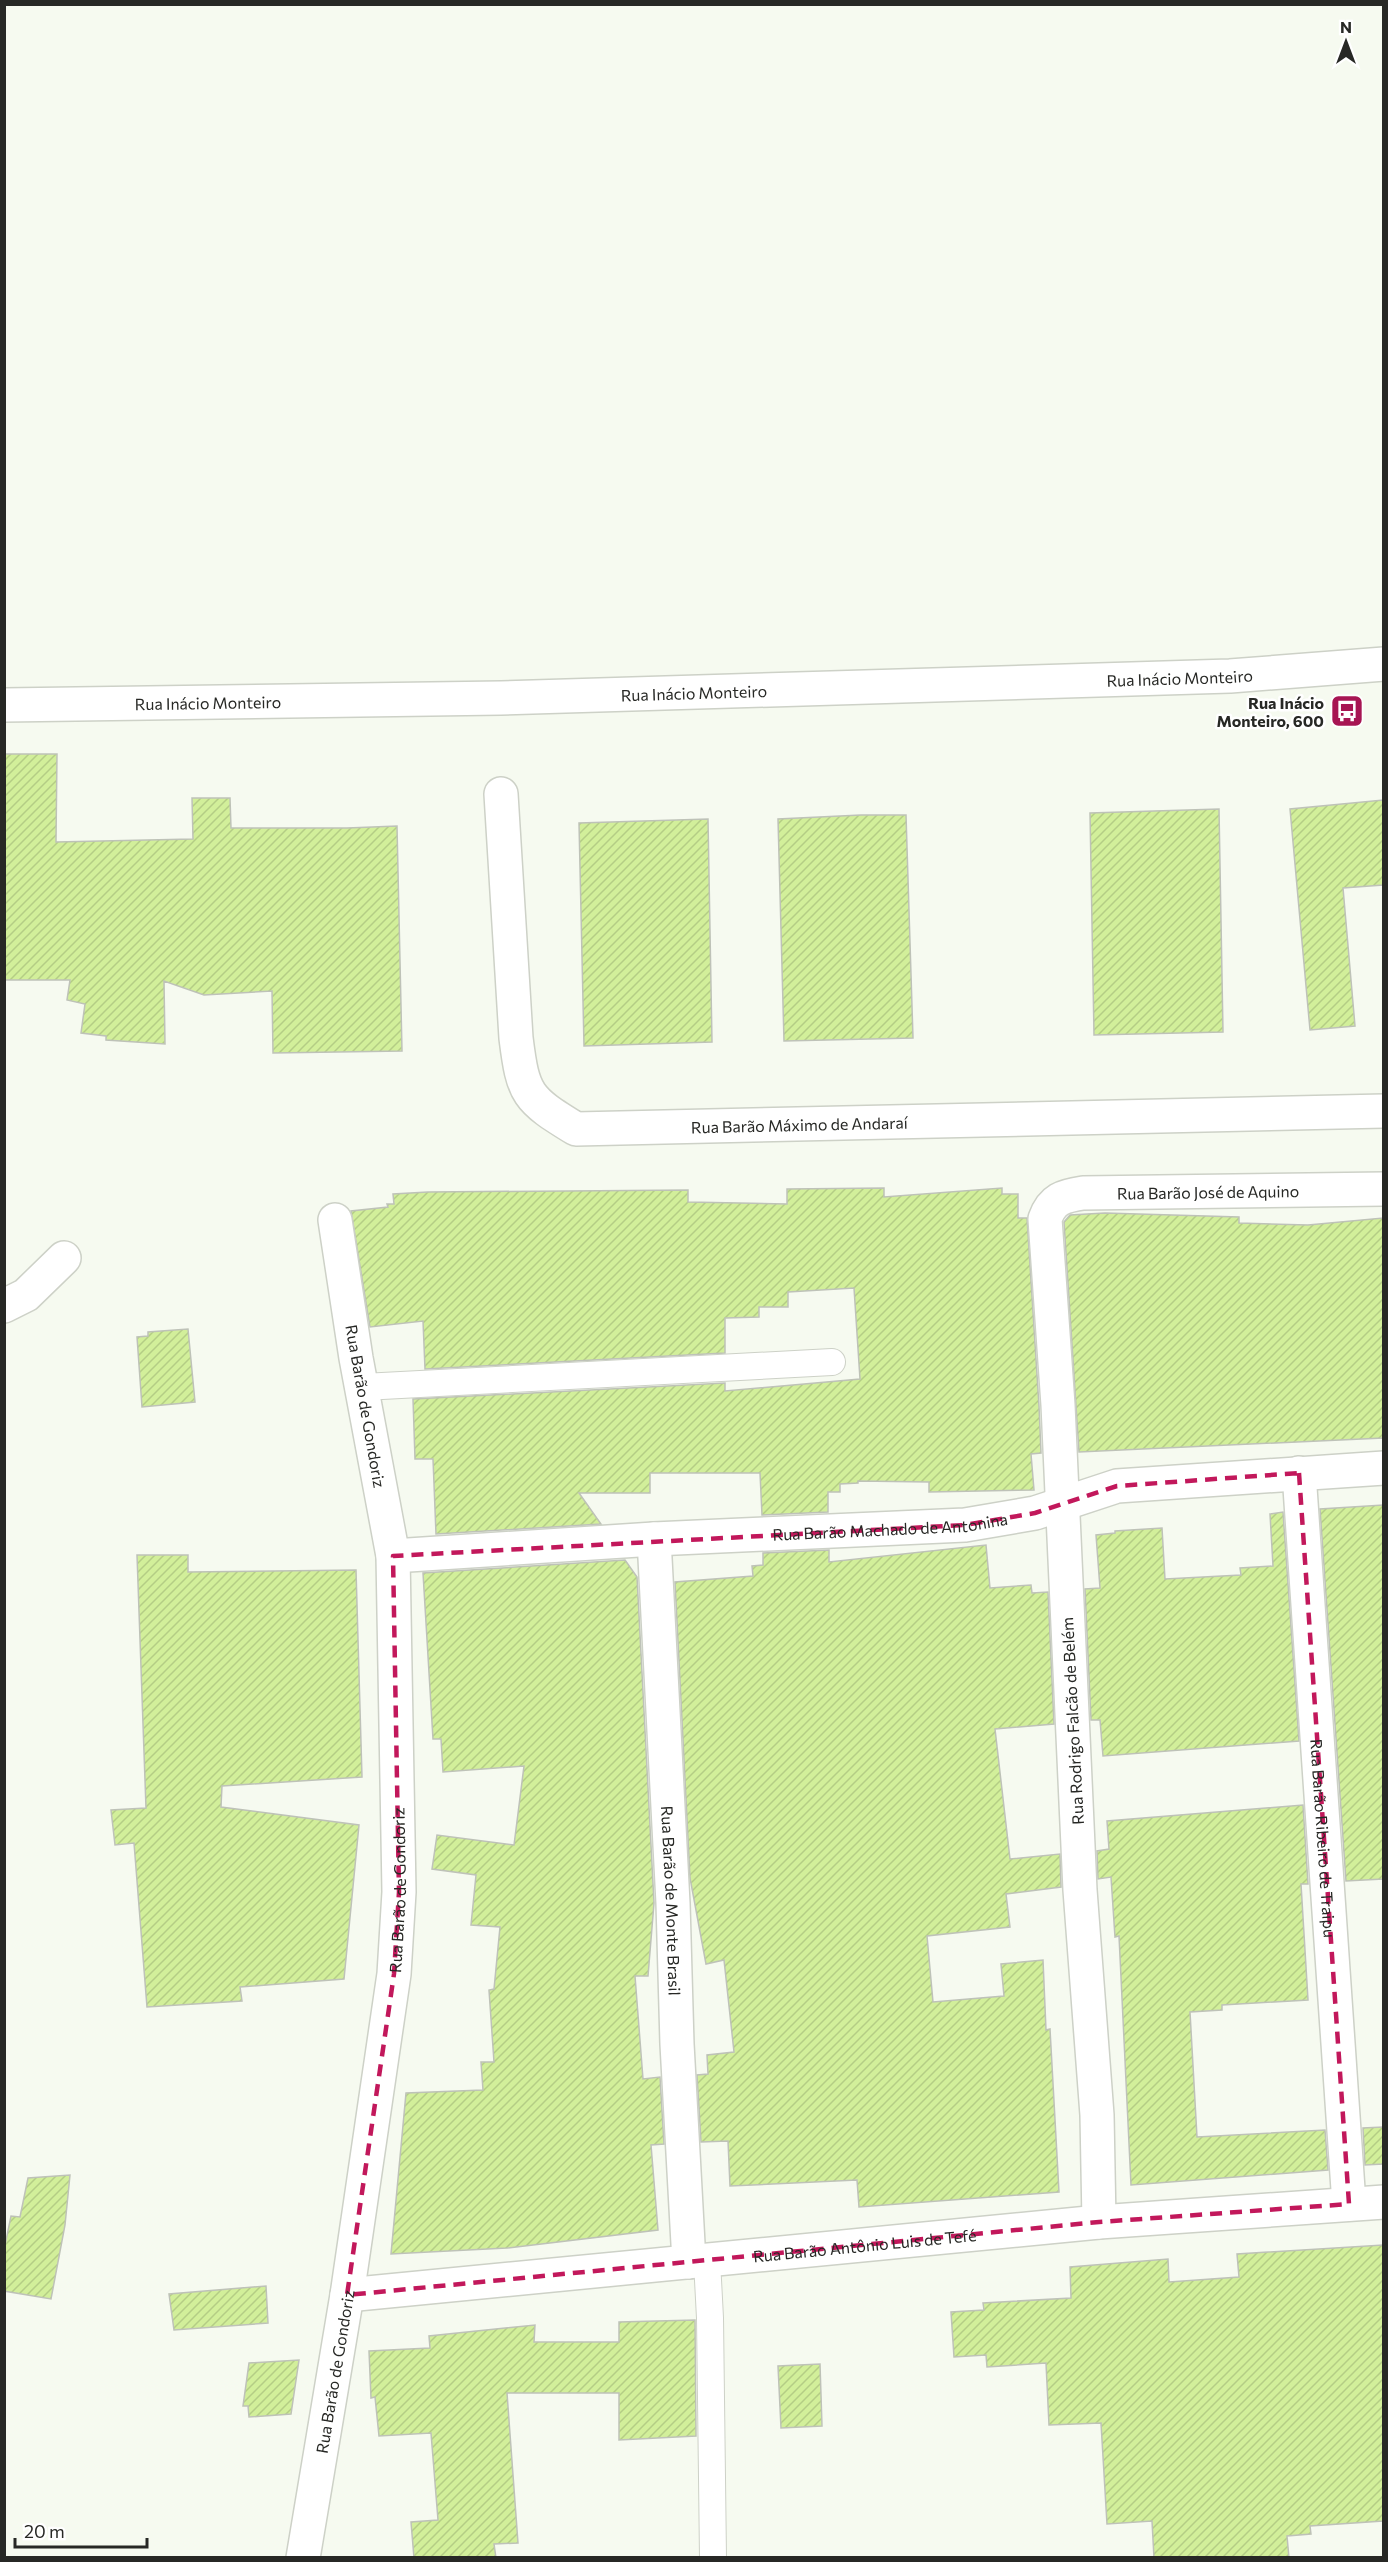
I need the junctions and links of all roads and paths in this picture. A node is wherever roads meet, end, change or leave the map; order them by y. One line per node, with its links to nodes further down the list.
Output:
1 (1383, 664): 2 (street, Rua Inácio Monteiro)
2 (4, 705)
3 (501, 794): 4 (street, Rua Barão Máximo de Andaraí)
4 (1383, 1111)
5 (1383, 1189): 6 (street, Rua Barão José de Aquino)
6 (1045, 1219): 14 (street, Rua Rodrigo Falcão de Belém)
7 (335, 1220): 11 (street, Rua Barão de Gondoriz)
8 (64, 1258): 9 (street)
9 (4, 1306)
10 (832, 1362): 11 (lane)
11 (363, 1387): 16 (street, Rua Barão de Gondoriz)
12 (1383, 1468): 13 (street, Rua Barão Machado de Antonina)
13 (1299, 1473): 14 (street, Rua Barão Machado de Antonina); 18 (street, Rua Barão Ribeiro de Traipu)
14 (1062, 1503): 15 (street, Rua Barão Machado de Antonina); 19 (street, Rua Rodrigo Falcão de Belém)
15 (654, 1539): 16 (street, Rua Barão Machado de Antonina); 20 (street, Rua Barão de Monte Brasil)
16 (393, 1556): 21 (street, Rua Barão de Gondoriz)
17 (1383, 2202): 18 (street, Rua Barão Antônio Luis de Tefé)
18 (1349, 2204): 19 (street, Rua Barão Antônio Luis de Tefé)
19 (1099, 2222): 20 (street, Rua Barão Antônio Luis de Tefé)
20 (698, 2262): 21 (street, Rua Barão Antônio Luis de Tefé); 23 (lane)
21 (347, 2295): 22 (street, Rua Barão de Gondoriz)
22 (303, 2558)
23 (713, 2558)

